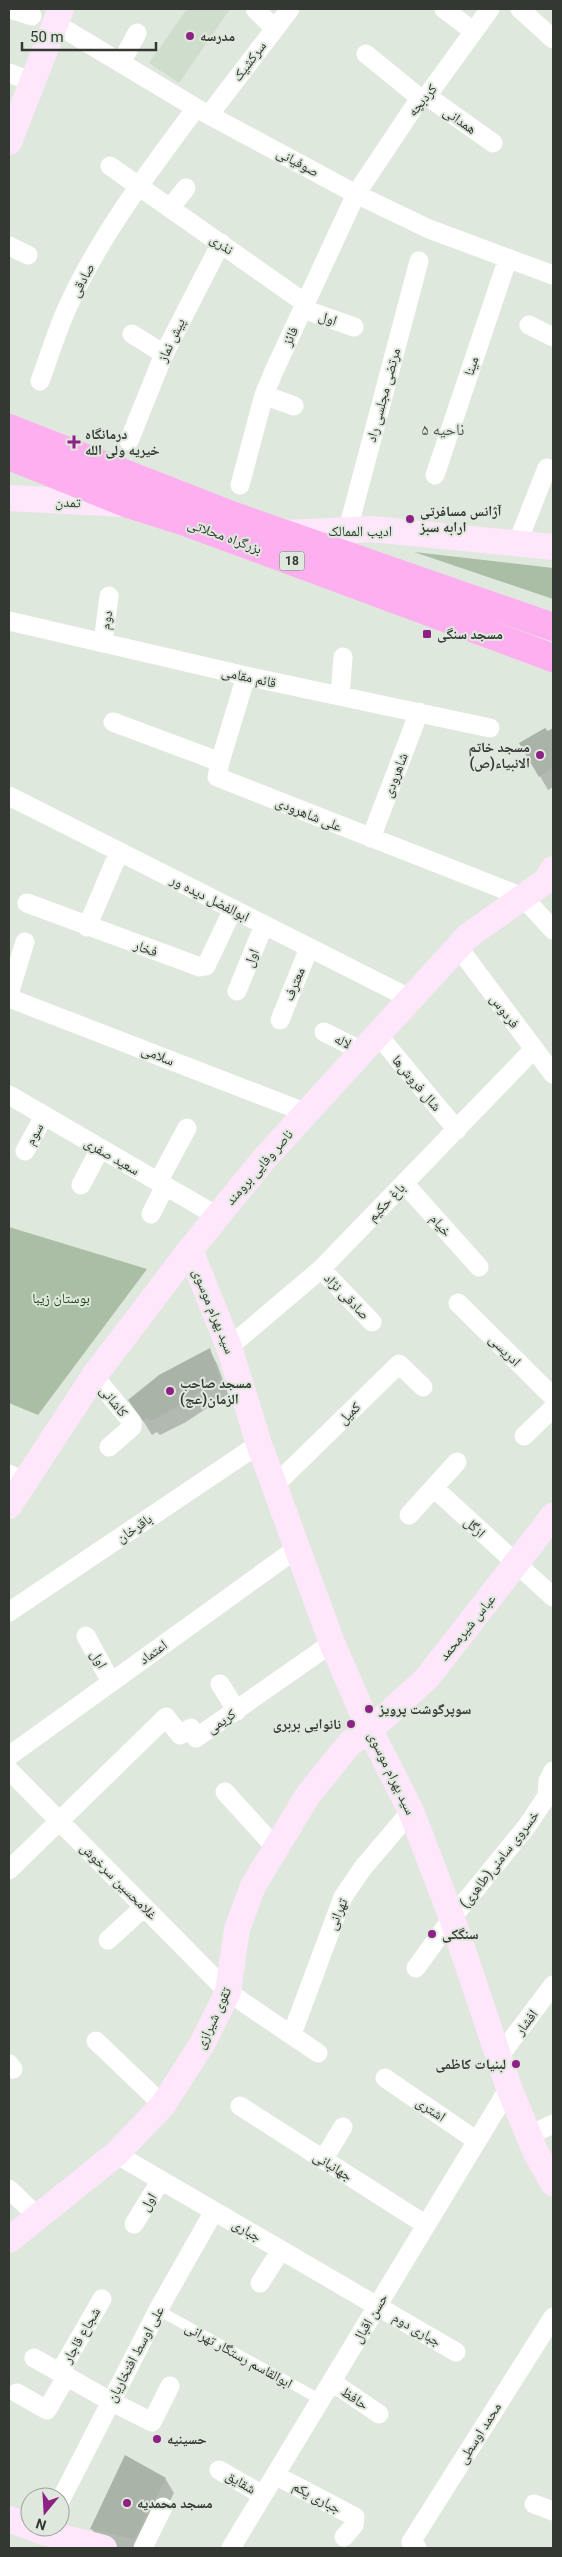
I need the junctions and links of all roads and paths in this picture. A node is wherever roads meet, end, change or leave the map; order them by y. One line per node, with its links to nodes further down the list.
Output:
1 (10, 9): 7 (street, صوفیانی)
2 (255, 9): 8 (street)
3 (290, 9): 8 (street, سرکشیک)
4 (444, 9): 9 (street)
5 (490, 9): 9 (street, کردبچه)
6 (520, 9): 11 (street)
7 (50, 16): 13 (street, صوفیانی); 15 (street)
8 (274, 28): 17 (street, سرکشیک)
9 (472, 31): 16 (street, کردبچه)
10 (137, 33): 13 (street)
11 (553, 39)
12 (366, 54): 16 (street, همدانی)
13 (121, 63): 17 (street, صوفیانی)
14 (9, 72): 15 (street)
15 (33, 82): 18 (street)
16 (424, 97): 19 (street, همدانی); 23 (street, کردبچه)
17 (202, 111): 21 (street, صادقی); 23 (street, صوفیانی)
18 (9, 142)
19 (493, 143)
20 (110, 166): 21 (street)
21 (138, 186): 24 (street, نذری); 37 (street, صادقی)
22 (186, 188): 24 (street)
23 (356, 194): 28 (street, صوفیانی); 31 (street, فائز)
24 (170, 208): 25 (street, نذری)
25 (221, 243): 31 (street, نذری); 36 (street, پیش نماز)
26 (9, 246): 27 (street)
27 (28, 255)
28 (508, 258): 30 (street, صوفیانی); 45 (street, مینا)
29 (419, 260): 49 (street, مرتضی مجلسی راد)
30 (553, 275)
31 (304, 306): 33 (street, اول); 38 (street, فائز)
32 (529, 325): 35 (street)
33 (354, 327)
34 (132, 334): 36 (street)
35 (553, 338)
36 (164, 354): 42 (street, پیش نماز)
37 (40, 381)
38 (264, 395): 39 (street); 46 (street, فائز)
39 (294, 406)
40 (9, 413): 43 (highway)
41 (9, 428): 43 (highway, بزرگراه محلاتی / 18)
42 (129, 441)
43 (22, 459): 48 (highway, بزرگراه محلاتی); 50 (highway, بزرگراه محلاتی / 18)
44 (550, 460): 51 (street)
45 (435, 475)
46 (240, 485)
47 (9, 498): 48 (street, تمدن)
48 (128, 504): 58 (highway, بزرگراه محلاتی / 18)
49 (348, 529): 50 (street, ادیب الممالک); 51 (street, ادیب الممالک)
50 (286, 533): 55 (highway, بزرگراه محلاتی / 18)
51 (517, 544): 52 (street, ادیب الممالک)
52 (553, 547)
53 (110, 596): 56 (street, دوم)
54 (9, 622): 56 (street, قائم مقامی)
55 (553, 627)
56 (103, 643): 59 (street, قائم مقامی)
57 (343, 657): 60 (street)
58 (553, 658)
59 (246, 676): 60 (street, قائم مقامی); 64 (street)
60 (340, 696): 61 (street, قائم مقامی)
61 (419, 712): 63 (street, قائم مقامی); 66 (street, شاهرودی)
62 (113, 722): 64 (street)
63 (490, 728)
64 (220, 762): 66 (street, علی شاهرودی)
65 (9, 796): 67 (street, ابوالفضل دیده ور)
66 (371, 838): 69 (street, علی شاهرودی)
67 (119, 852): 71 (street, ابوالفضل دیده ور); 73 (street)
68 (553, 869): 69 (street, ناصر وفایی برومند)
69 (523, 897): 74 (street); 76 (street, ناصر وفایی برومند)
70 (27, 903): 73 (street, فخار)
71 (233, 909): 72 (street, ابوالفضل دیده ور); 73 (street, فخار)
72 (264, 925): 77 (street, ابوالفضل دیده ور); 78 (street, اول)
73 (87, 927)
74 (553, 930)
75 (25, 942): 79 (street)
76 (458, 947): 80 (street, ناصر وفایی برومند); 84 (street, فردوس)
77 (309, 948): 80 (street, ابوالفضل دیده ور); 81 (street, معترف)
78 (237, 991)
79 (9, 996): 87 (street, سلامی)
80 (411, 999): 83 (street, ناصر وفایی برومند)
81 (280, 1020)
82 (324, 1032): 83 (street, لاله)
83 (370, 1043): 87 (street, ناصر وفایی برومند); 90 (street, شال فروش‌ها)
84 (534, 1049): 85 (street, فردوس); 90 (street, باغ حکیم)
85 (553, 1074)
86 (9, 1094): 88 (street, سعید صفری)
87 (307, 1113): 97 (street, ناصر وفایی برومند)
88 (44, 1116): 91 (street, سعید صفری); 92 (street, سوم)
89 (187, 1128): 94 (street)
90 (457, 1130): 93 (street, باغ حکیم)
91 (100, 1150): 94 (street, سعید صفری); 95 (street)
92 (25, 1151)
93 (404, 1183): 99 (street, خیام); 100 (street, باغ حکیم)
94 (161, 1184): 96 (street); 97 (street, سعید صفری)
95 (81, 1185)
96 (151, 1214)
97 (217, 1216): 98 (street, ناصر وفایی برومند)
98 (190, 1250): 103 (street, سید بهرام موسوی); 104 (street, ناصر وفایی برومند)
99 (479, 1267)
100 (321, 1269): 102 (street, صادقی نژاد); 103 (street, باغ حکیم)
101 (458, 1302): 106 (street, ادریسی)
102 (372, 1322)
103 (230, 1347): 109 (street, سید بهرام موسوی)
104 (94, 1376): 110 (street, کاشانی); 112 (street, ناصر وفایی برومند)
105 (423, 1387): 113 (street, کمیل)
106 (553, 1397)
107 (553, 1408): 108 (street)
108 (524, 1436)
109 (259, 1444): 113 (street, سید بهرام موسوی); 121 (street, باقرخان)
110 (109, 1447)
111 (457, 1462): 114 (street)
112 (16, 1478): 115 (street, ناصر وفایی برومند)
113 (275, 1485): 118 (street, سید بهرام موسوی)
114 (434, 1488): 116 (street); 119 (street, ازگل)
115 (9, 1506)
116 (409, 1515)
117 (553, 1516): 119 (street, عباس شیرمحمد)
118 (296, 1549): 123 (street, سید بهرام موسوی); 124 (street, اعتماد)
119 (517, 1565): 120 (street, ازگل); 127 (street, عباس شیرمحمد)
120 (553, 1598)
121 (9, 1612)
122 (86, 1636): 124 (street, اول)
123 (332, 1643): 126 (street, کریمی); 127 (street, سید بهرام موسوی)
124 (112, 1682): 128 (street, اعتماد)
125 (220, 1684): 126 (street)
126 (237, 1710): 133 (street, کریمی)
127 (370, 1730): 132 (street, سید بهرام موسوی); 134 (street, تقوی شیرازی)
128 (9, 1756)
129 (9, 1770): 133 (street, غلامحسین سرخوش)
130 (553, 1771): 137 (street, خسروی سامنی(طاهری))
131 (225, 1792): 134 (street)
132 (412, 1810): 137 (street, سید بهرام موسوی); 142 (street, تهرانی)
133 (58, 1820): 135 (street); 136 (street, غلامحسین سرخوش)
134 (276, 1848): 141 (street, تقوی شیرازی)
135 (9, 1870)
136 (144, 1907): 138 (street); 141 (street, غلامحسین سرخوش)
137 (452, 1918): 139 (street, خسروی سامنی(طاهری)); 145 (street, سید بهرام موسوی)
138 (108, 1940)
139 (416, 1968)
140 (553, 1984): 145 (street, افشار)
141 (228, 1992): 142 (street); 148 (street, تقوی شیرازی)
142 (292, 2034): 144 (street)
143 (96, 2041): 148 (street)
144 (318, 2054)
145 (498, 2058): 147 (street, سید بهرام موسوی)
146 (385, 2078): 153 (street, اشتری)
147 (509, 2088): 152 (street, سید بهرام موسوی); 153 (street, حسن اقبال)
148 (163, 2105): 154 (street, تقوی شیرازی)
149 (240, 2106): 155 (street, جهانبانی)
150 (553, 2124): 152 (street)
151 (343, 2127): 155 (street)
152 (530, 2135): 157 (street, سید بهرام موسوی)
153 (477, 2141): 162 (street, حسن اقبال)
154 (116, 2154): 156 (street, جباری); 160 (street, تقوی شیرازی)
155 (323, 2160): 162 (street, جهانبانی)
156 (161, 2180): 159 (street, جباری); 161 (street, اول)
157 (553, 2182)
158 (11, 2193): 160 (street)
159 (214, 2211): 164 (street, جباری); 168 (street, علی اوسط افتخاریان)
160 (37, 2216): 163 (street, تقوی شیرازی)
161 (134, 2224)
162 (426, 2225): 167 (street, حسن اقبال)
163 (9, 2240)
164 (281, 2250): 165 (street); 167 (street, جباری)
165 (260, 2283)
166 (102, 2299): 172 (street, شجاع قاجار)
167 (377, 2306): 170 (street, جباری دوم); 173 (street, حسن اقبال)
168 (158, 2310): 176 (lane, ابوالقاسم رستگار تهرانی); 177 (street, علی اوسط افتخاریان)
169 (553, 2317): 191 (street, محمد اوسطی)
170 (456, 2352)
171 (34, 2358): 172 (street, شجاع قاجار)
172 (63, 2374): 175 (street); 177 (street, شجاع قاجار)
173 (332, 2382): 176 (street, حسن اقبال); 178 (street, حافظ)
174 (170, 2386): 177 (street, شجاع قاجار)
175 (17, 2393)
176 (321, 2400): 180 (street, حسن اقبال)
177 (110, 2401): 181 (street, علی اوسط افتخاریان)
178 (379, 2414)
179 (219, 2470): 182 (street, شقایق)
180 (275, 2475): 182 (street, حسن اقبال); 187 (street, جباری یکم)
181 (67, 2487)
182 (263, 2495): 190 (street, حسن اقبال)
183 (534, 2504): 185 (street)
184 (163, 2507): 189 (street)
185 (553, 2511)
186 (67, 2537): 188 (street)
187 (344, 2537)
188 (95, 2547)
189 (143, 2548)
190 (231, 2548)
191 (417, 2548)

